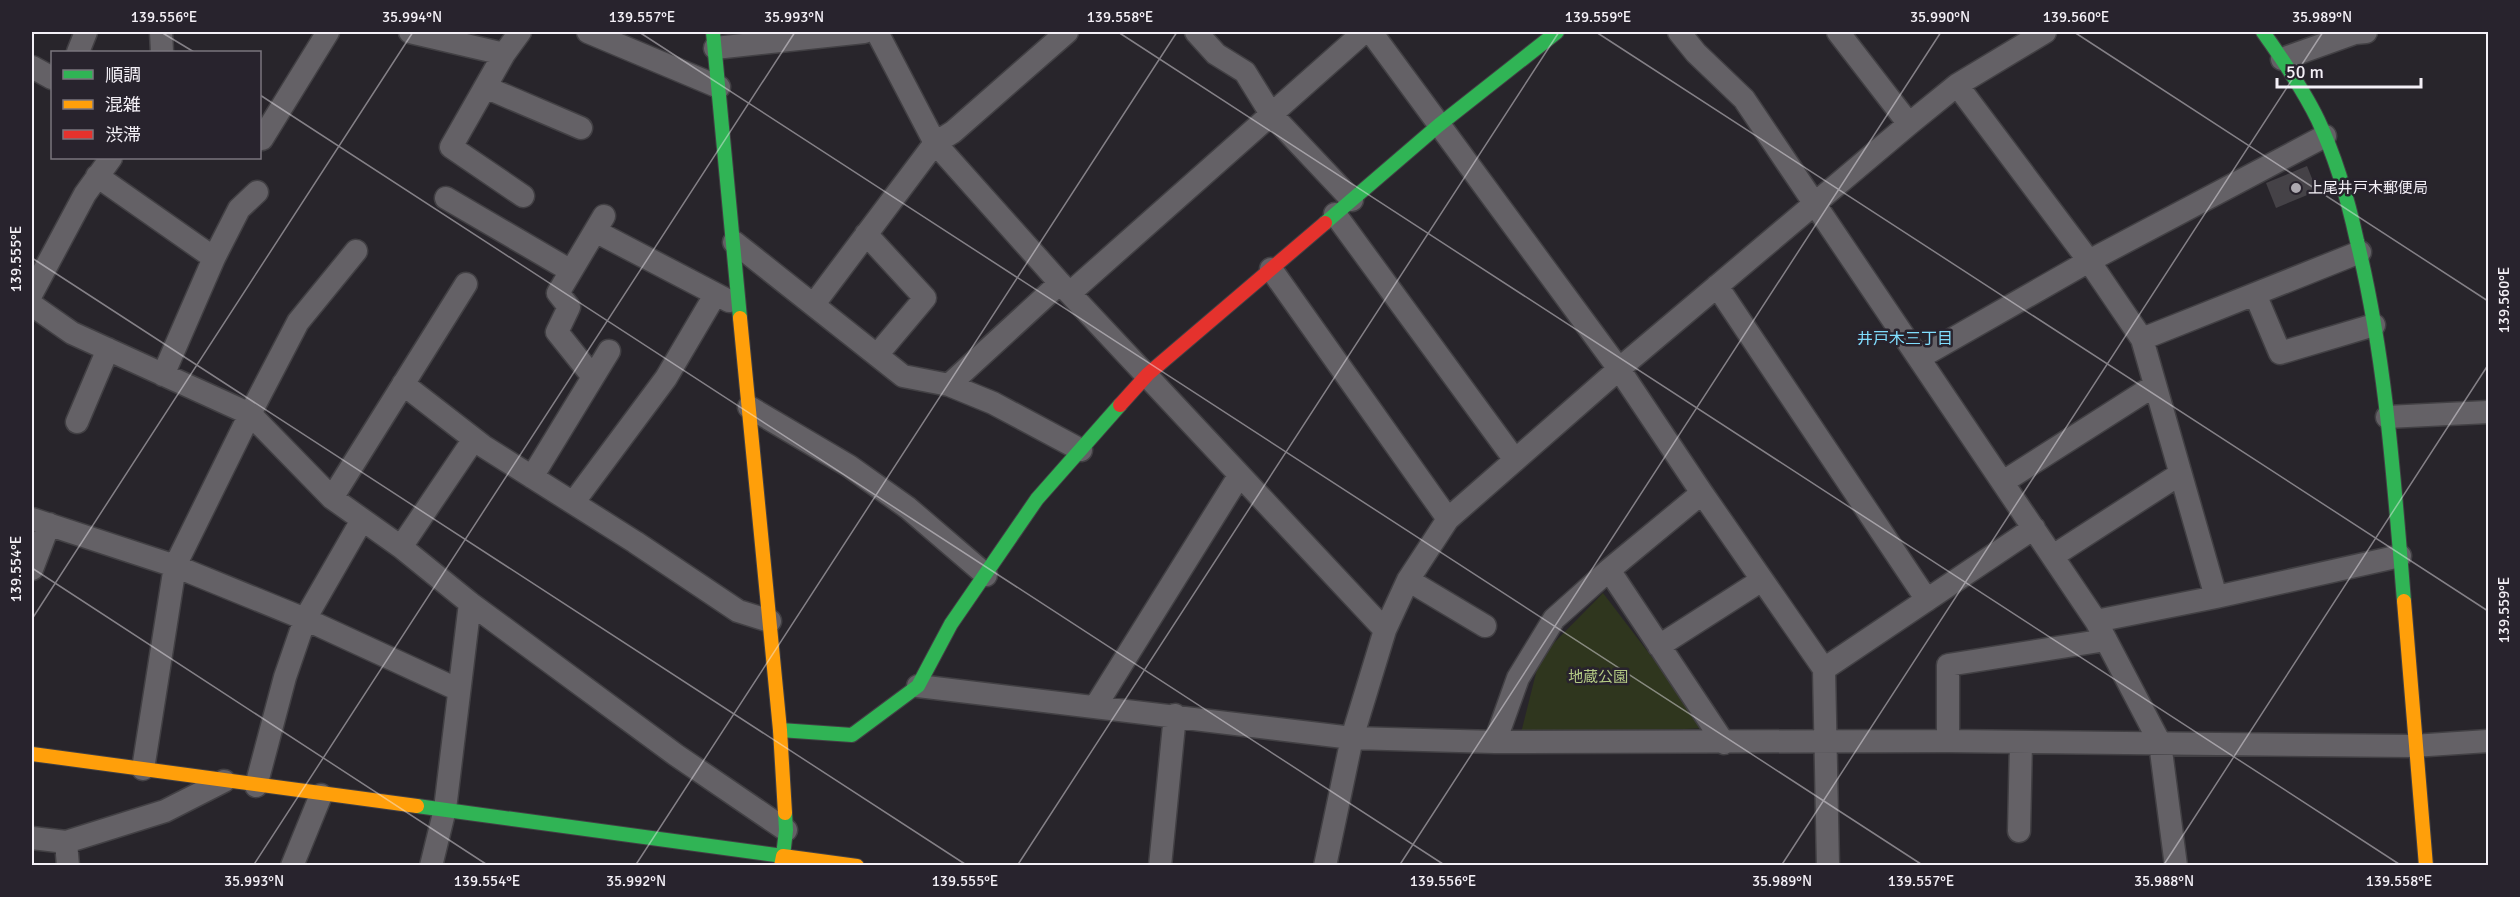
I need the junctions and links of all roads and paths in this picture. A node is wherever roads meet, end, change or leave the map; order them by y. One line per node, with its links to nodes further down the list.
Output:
1 (86, 32): 20 (street)
2 (161, 32): 21 (street)
3 (328, 32): 34 (street)
4 (415, 32): 22 (street)
5 (520, 32): 22 (street)
6 (588, 32): 28 (street)
7 (864, 32): 19 (street)
8 (877, 32): 35 (street)
9 (1067, 32): 35 (street)
10 (1196, 32): 29 (street)
11 (1364, 32): 29 (street)
12 (1371, 32): 31 (street)
13 (1557, 32): 31 (street)
14 (1679, 32): 41 (street)
15 (1838, 32): 30 (street)
16 (2263, 32): 23 (street)
17 (2358, 32): 23 (street)
18 (2036, 34): 26 (street)
19 (714, 40): 28 (street)
20 (78, 51)
21 (162, 51)
22 (504, 54): 27 (street)
23 (2282, 59): 33 (street)
24 (32, 67): 25 (street)
25 (51, 77)
26 (1957, 85): 30 (street); 48 (street)
27 (485, 87): 32 (street); 39 (street)
28 (719, 87): 44 (street)
29 (1271, 114): 42 (street); 53 (street)
30 (1909, 124): 41 (street)
31 (1439, 125): 42 (street); 66 (street)
32 (581, 128)
33 (2325, 136): 46 (street); 48 (street)
34 (261, 138)
35 (935, 143): 43 (street); 53 (street)
36 (110, 159): 37 (street)
37 (97, 176): 47 (street); 54 (street)
38 (257, 192): 47 (street)
39 (523, 196)
40 (446, 198): 50 (street)
41 (1815, 202): 52 (street); 65 (street)
42 (1343, 207): 49 (street); 80 (street)
43 (866, 234): 57 (street); 64 (street)
44 (734, 242): 57 (street); 59 (street)
45 (356, 251): 75 (street)
46 (2360, 252): 56 (street); 60 (street)
47 (214, 258): 68 (street)
48 (2089, 261): 61 (street); 65 (street)
49 (1271, 269): 67 (street); 88 (street)
50 (571, 271): 55 (street); 69 (street)
51 (466, 284): 70 (street)
52 (1717, 286): 66 (street); 102 (street)
53 (1065, 288): 67 (street); 71 (street)
54 (32, 293)
55 (715, 294): 59 (street); 87 (street)
56 (2255, 294): 60 (street); 61 (street)
57 (814, 304): 64 (street)
58 (32, 305): 62 (street)
59 (740, 306): 73 (street)
60 (2374, 325): 76 (street)
61 (2142, 339): 72 (street)
62 (108, 350): 68 (street); 77 (street)
63 (609, 351): 69 (street)
64 (877, 355): 71 (street)
65 (1919, 358): 84 (street)
66 (1619, 369): 80 (street); 85 (street)
67 (1148, 374): 79 (street); 82 (street)
68 (163, 375): 75 (street)
69 (593, 377): 83 (street)
70 (403, 384): 78 (street); 86 (street)
71 (949, 385): 79 (street)
72 (2155, 385): 81 (street); 84 (street)
73 (749, 407): 98 (street); 105 (street)
74 (2488, 412): 76 (street)
75 (250, 414): 86 (street); 95 (street)
76 (2387, 417): 94 (street)
77 (77, 422)
78 (474, 439): 83 (street); 92 (street)
79 (1081, 450): 98 (street)
80 (1515, 460): 88 (street)
81 (2180, 474): 93 (street); 101 (street)
82 (1239, 476): 107 (street); 113 (street)
83 (532, 477): 87 (street)
84 (2003, 482): 91 (street)
85 (1702, 494): 97 (street); 100 (street)
86 (332, 498): 89 (street)
87 (573, 503): 105 (street)
88 (1448, 519): 99 (street)
89 (362, 520): 92 (street); 104 (street)
90 (40, 522): 95 (street); 96 (street)
91 (2034, 528): 93 (street); 102 (street)
92 (402, 547): 103 (street)
93 (2053, 556): 108 (street)
94 (2400, 556): 101 (street); 124 (street)
95 (175, 566): 104 (street); 126 (street)
96 (32, 568)
97 (1609, 570): 109 (street); 120 (street)
98 (986, 575): 111 (street)
99 (1408, 580): 106 (street); 107 (street)
100 (1762, 580): 109 (street); 110 (street)
101 (2216, 597): 108 (street)
102 (1927, 600): 110 (street)
103 (470, 603): 112 (street); 131 (street)
104 (305, 620): 112 (street); 128 (street)
105 (770, 621): 115 (street)
106 (1485, 626)
107 (1385, 630): 116 (street)
108 (2101, 630): 118 (street); 123 (street)
109 (1659, 646): 122 (street)
110 (1824, 669): 117 (street)
111 (918, 686): 113 (street); 115 (street)
112 (459, 690): 130 (street)
113 (1095, 708): 114 (street)
114 (1175, 715): 116 (street); 140 (street)
115 (780, 730): 131 (street)
116 (1352, 738): 120 (street); 141 (street)
117 (1827, 741): 118 (street); 122 (street); 142 (street)
118 (1948, 741): 121 (street)
119 (2488, 741): 124 (street)
120 (1495, 742): 122 (street)
121 (2021, 742): 123 (street); 132 (street)
122 (1724, 743)
123 (2160, 743): 124 (street); 143 (street)
124 (2414, 746): 144 (street)
125 (32, 754): 126 (street)
126 (143, 769): 127 (street)
127 (224, 781): 128 (street); 134 (street)
128 (256, 786): 129 (street)
129 (321, 795): 130 (street); 137 (street)
130 (445, 809): 135 (street); 138 (street)
131 (786, 830): 135 (street)
132 (2019, 831)
133 (32, 838): 134 (street)
134 (66, 842): 136 (street)
135 (782, 861): 139 (street)
136 (68, 866)
137 (292, 866)
138 (431, 866)
139 (857, 866)
140 (1160, 866)
141 (1325, 866)
142 (1828, 866)
143 (2176, 866)
144 (2426, 866)

